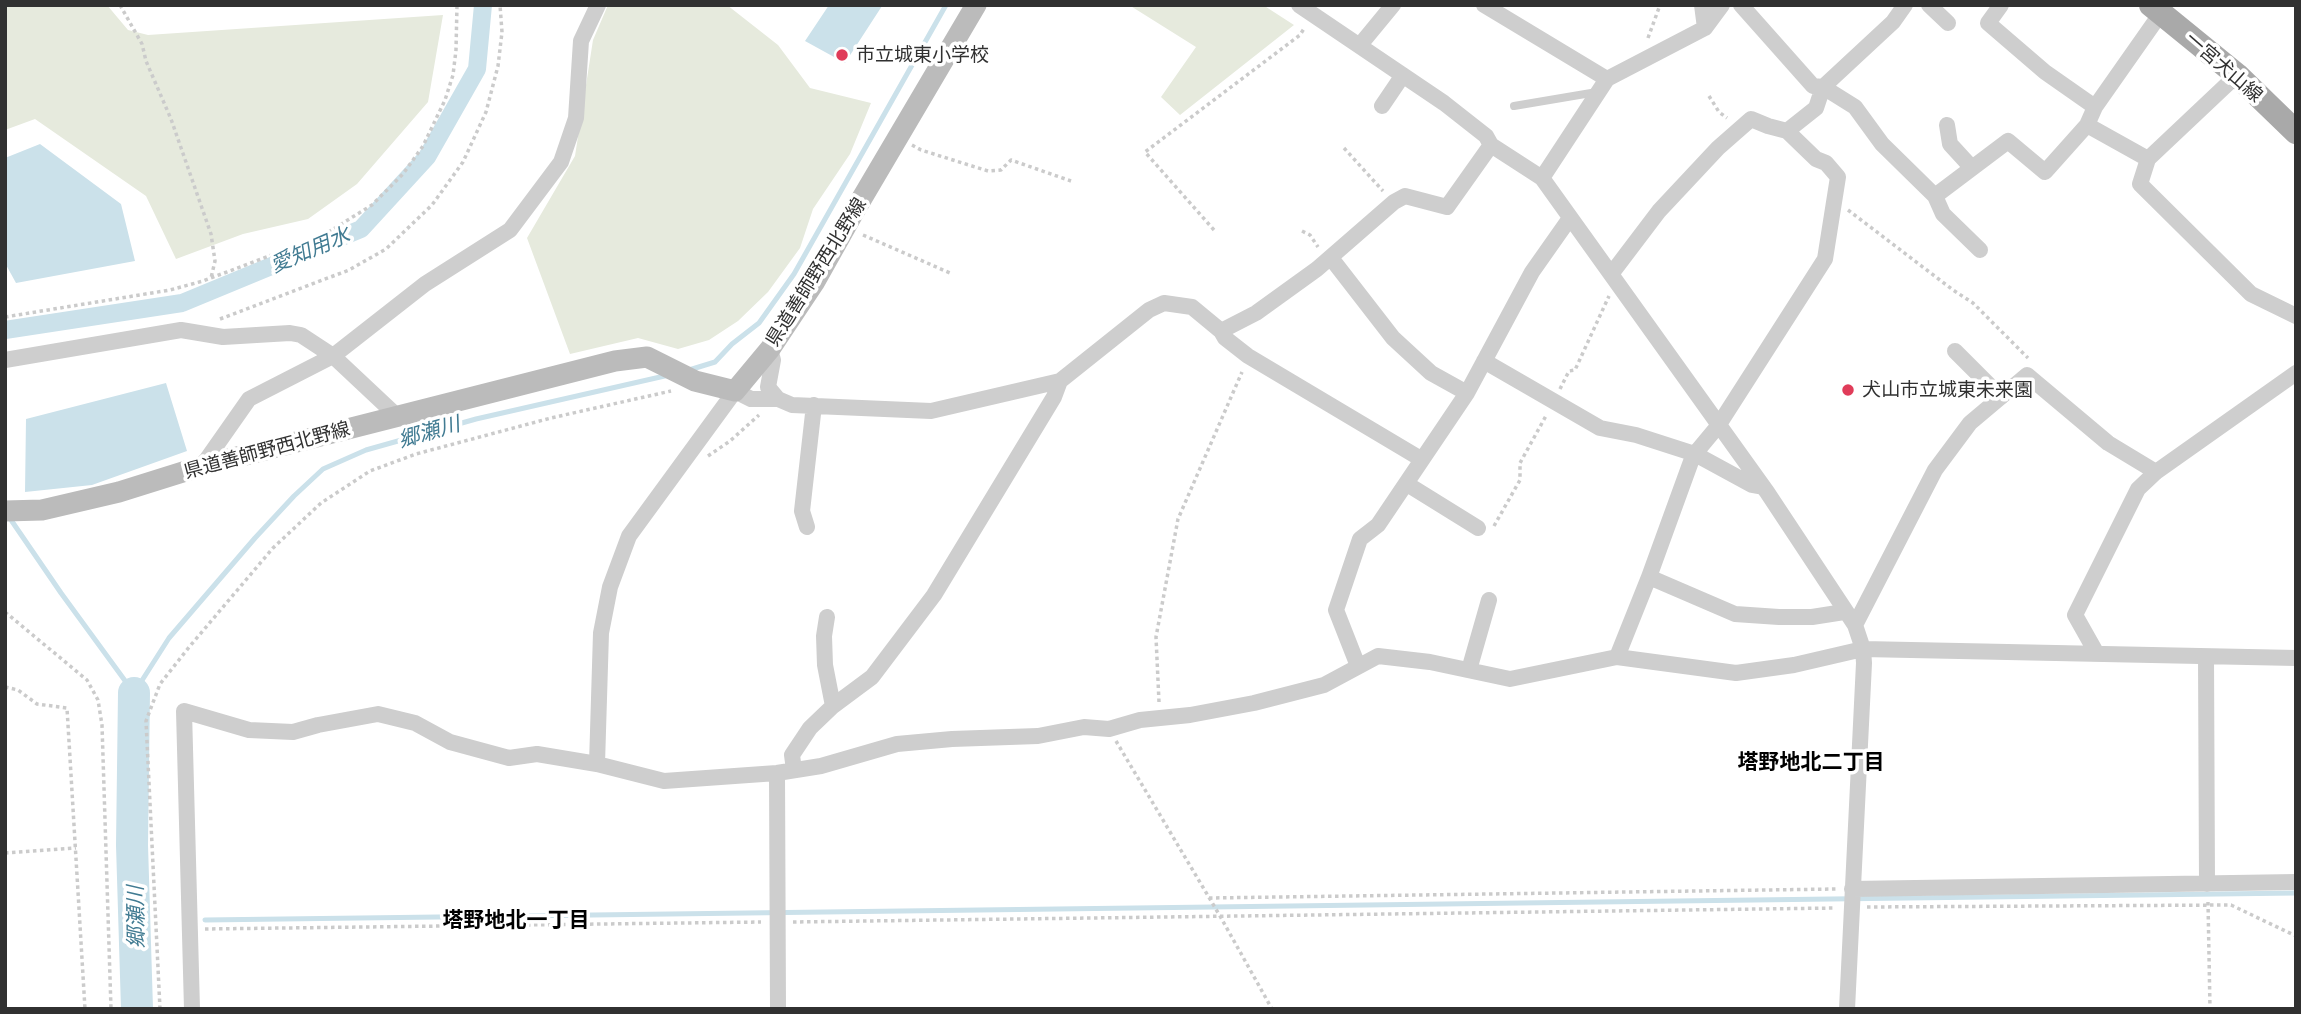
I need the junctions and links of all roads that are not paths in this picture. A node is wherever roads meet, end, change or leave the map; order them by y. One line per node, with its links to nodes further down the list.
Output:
1 (598, 5): 40 (street)
2 (976, 5): 38 (main road, 県道善師野西北野線)
3 (1299, 5): 15 (street)
4 (1393, 5): 15 (street)
5 (1484, 5): 18 (street)
6 (1702, 5): 14 (street)
7 (1722, 5): 14 (street)
8 (1741, 5): 19 (street)
9 (1905, 5): 19 (street)
10 (1929, 5): 13 (street)
11 (2001, 5): 22 (street)
12 (2156, 9): 17 (main road, 一宮犬山線); 22 (street)
13 (1948, 23)
14 (1705, 28): 18 (street)
15 (1360, 45): 16 (street)
16 (1403, 75): 20 (street); 27 (street)
17 (2237, 75): 26 (main road, 一宮犬山線); 28 (street)
18 (1602, 86): 21 (lane); 30 (street)
19 (1823, 87): 25 (street); 31 (street)
20 (1382, 106)
21 (1514, 106)
22 (2095, 107): 24 (street)
23 (1947, 125): 29 (street)
24 (2087, 125): 28 (street); 29 (street)
25 (1787, 131): 35 (street); 51 (street)
26 (2296, 132)
27 (1491, 145): 30 (street); 34 (street)
28 (2148, 159): 36 (street)
29 (1972, 168): 31 (street)
30 (1542, 178): 32 (street)
31 (1935, 196): 33 (street)
32 (1570, 218): 35 (street); 42 (street)
33 (1980, 250)
34 (1329, 259): 37 (street); 46 (street)
35 (1612, 273): 51 (street)
36 (2296, 316)
37 (1221, 331): 44 (street); 53 (street)
38 (770, 349): 45 (main road, 県道善師野西北野線); 48 (street)
39 (1955, 351): 47 (street)
40 (333, 356): 41 (street); 50 (street); 54 (street)
41 (5, 360)
42 (1484, 362): 46 (street); 52 (street)
43 (2296, 373): 55 (street)
44 (1060, 381): 49 (street); 73 (street)
45 (735, 391): 48 (street); 50 (main road, 県道善師野西北野線); 74 (street)
46 (1467, 393): 53 (street)
47 (2001, 397): 55 (street); 65 (street)
48 (771, 399): 49 (street)
49 (814, 405): 59 (street)
50 (398, 416): 54 (main road, 県道善師野西北野線)
51 (1718, 426): 52 (street); 57 (street)
52 (1695, 454): 57 (street); 61 (street)
53 (1422, 459): 56 (street)
54 (202, 466): 58 (main road, 県道善師野西北野線)
55 (2156, 472): 67 (street)
56 (1407, 484): 60 (street); 71 (street)
57 (1763, 487): 63 (street)
58 (5, 511)
59 (807, 527)
60 (1478, 528)
61 (1649, 577): 63 (street); 68 (street)
62 (1489, 600): 72 (street)
63 (1844, 612): 65 (street)
64 (827, 617): 73 (street)
65 (1855, 625): 66 (street)
66 (1863, 649): 67 (street); 68 (street); 79 (street)
67 (2097, 654): 69 (street)
68 (1617, 657): 72 (street)
69 (2206, 657): 70 (street); 78 (street)
70 (2296, 658)
71 (1358, 666): 72 (street); 75 (street)
72 (1469, 670)
73 (833, 705): 75 (street)
74 (597, 764): 76 (street); 80 (street)
75 (794, 770): 76 (street)
76 (777, 773): 81 (street)
77 (2296, 883): 78 (street)
78 (2207, 884): 79 (street)
79 (1852, 889): 82 (street)
80 (192, 1009)
81 (778, 1009)
82 (1847, 1009)

